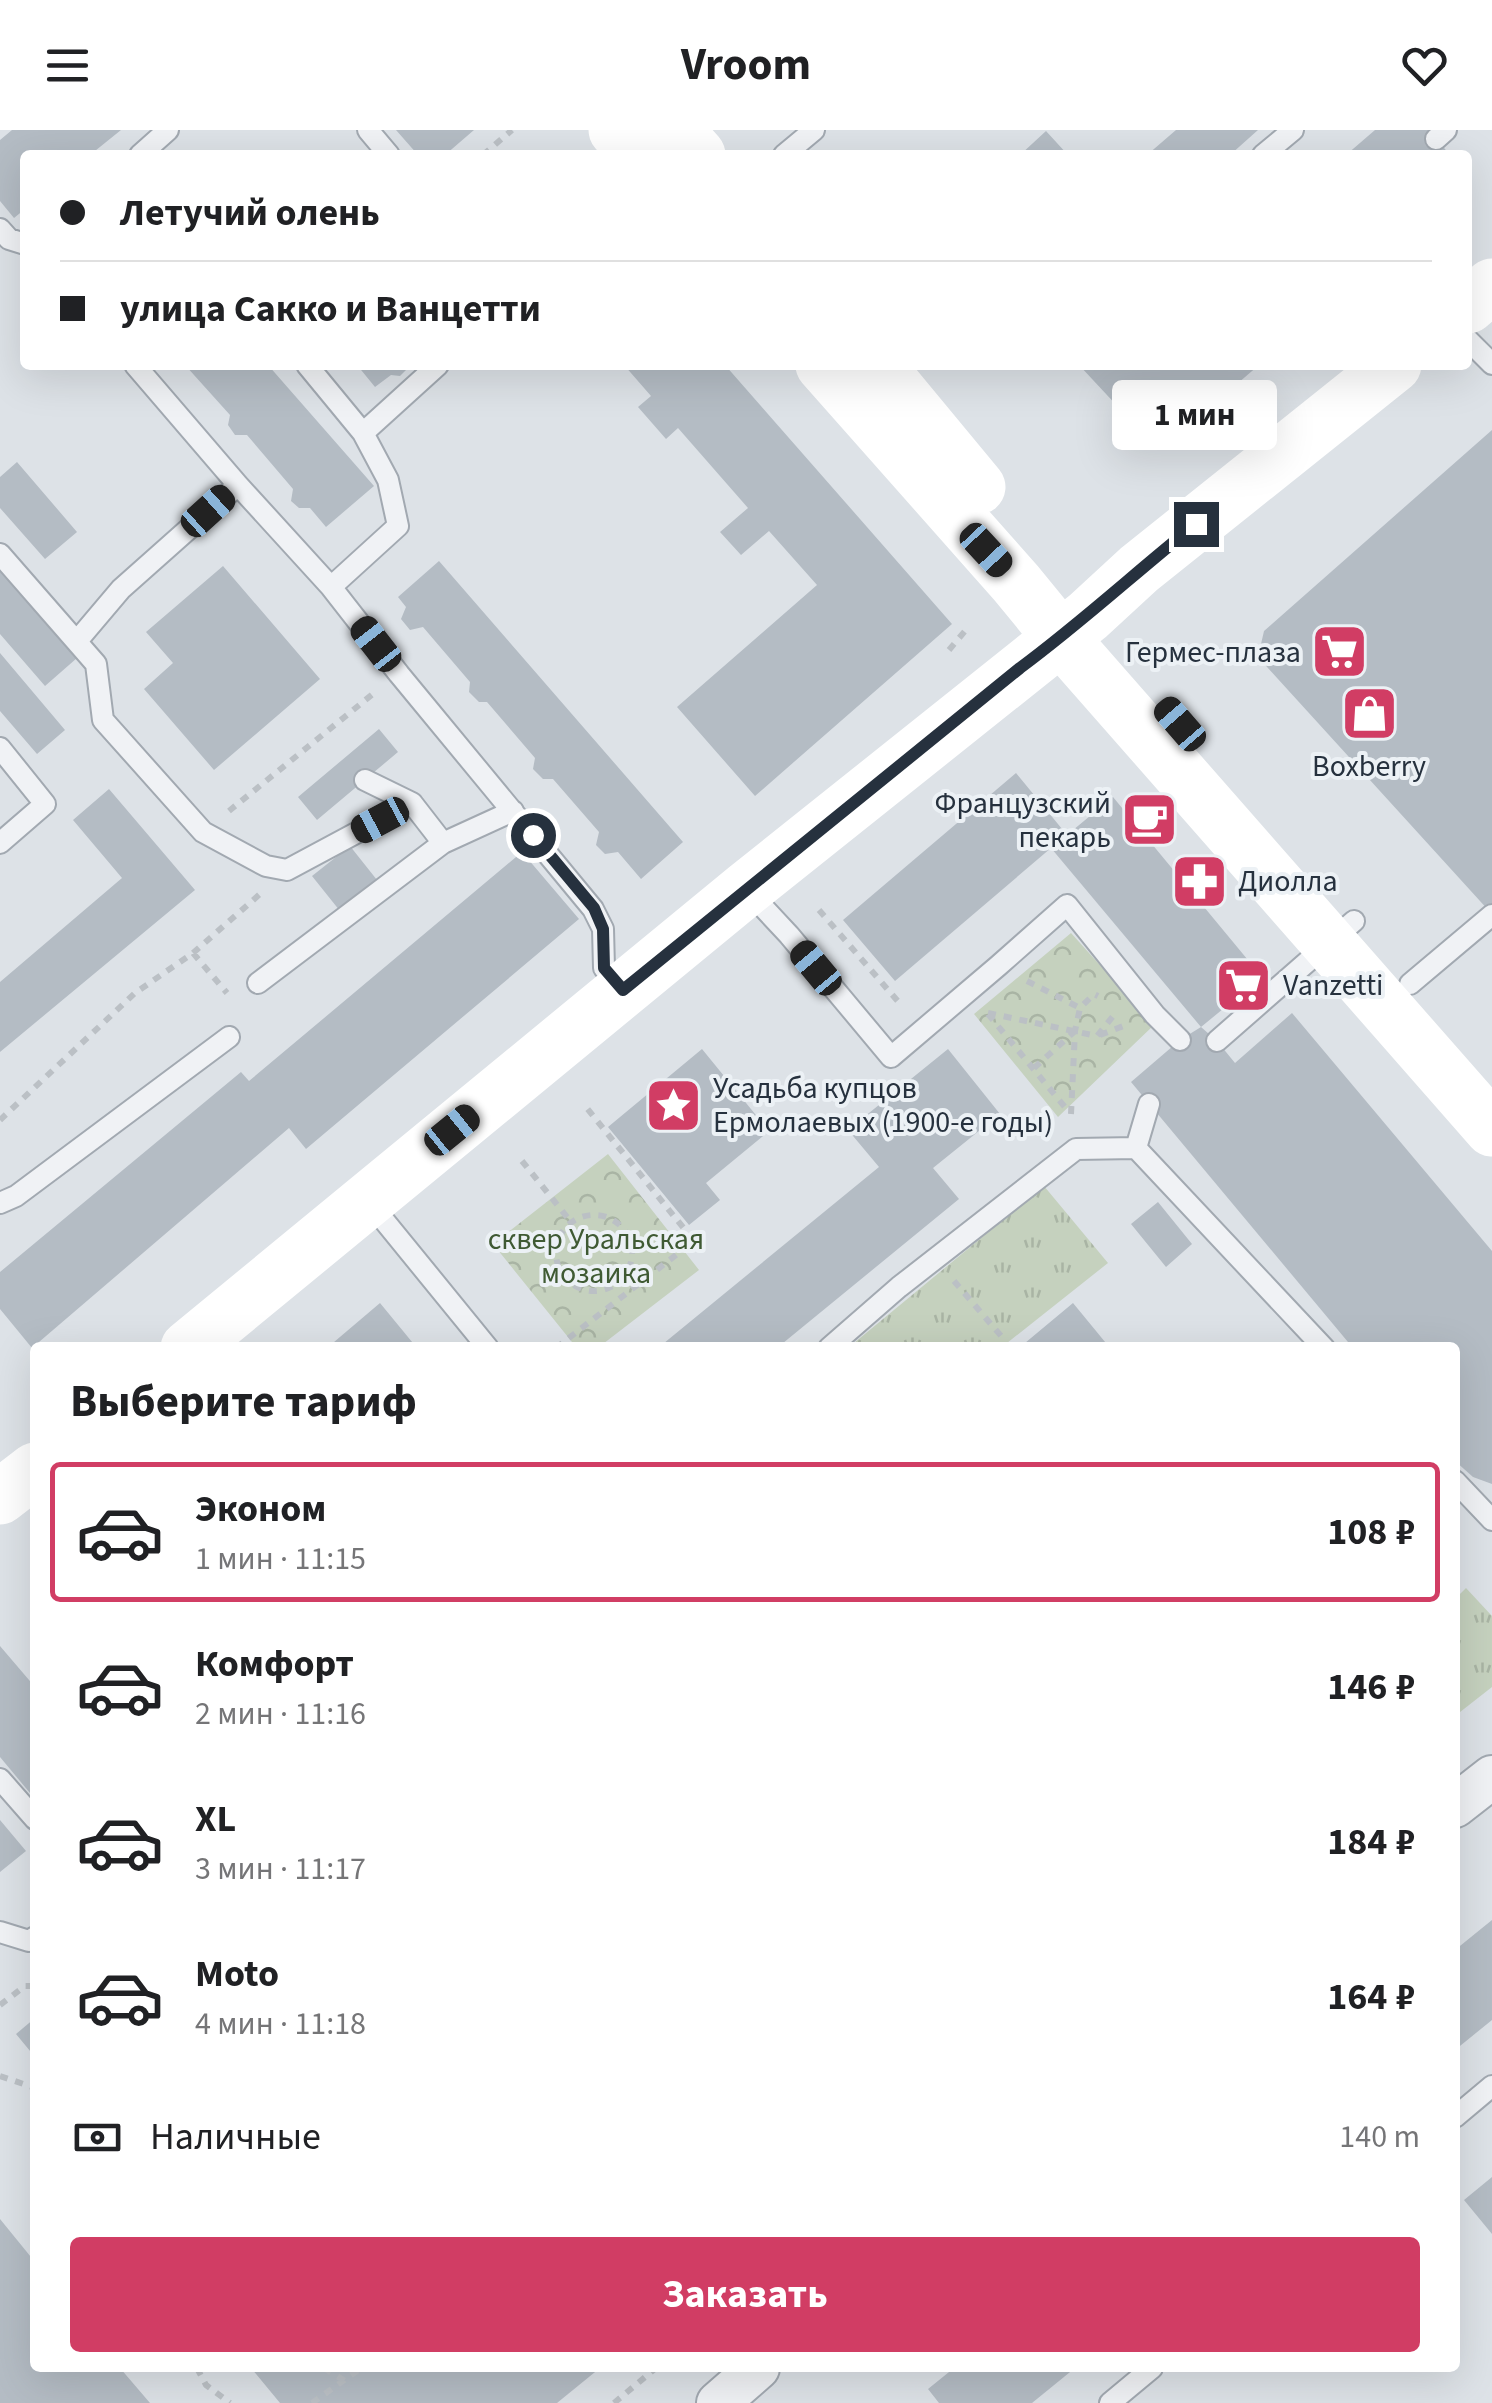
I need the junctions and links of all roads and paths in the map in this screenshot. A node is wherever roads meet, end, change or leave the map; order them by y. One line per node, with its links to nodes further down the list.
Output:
1 (168, 130): 8 (lane)
2 (368, 130): 9 (lane)
3 (512, 130): 10 (path)
4 (616, 130): 11 (main road)
5 (676, 130): 12 (main road)
6 (814, 130): 13 (lane)
7 (1293, 130): 14 (lane)
8 (146, 150)
9 (385, 150)
10 (489, 150)
11 (634, 150)
12 (694, 150)
13 (790, 150)
14 (1269, 150)
15 (1492, 286): 16 (main road)
16 (1472, 303)
17 (1472, 344): 18 (lane)
18 (1492, 364)
19 (140, 370): 26 (lane)
20 (311, 370): 25 (lane)
21 (432, 370): 25 (lane)
22 (827, 370): 29 (main road)
23 (881, 370): 29 (main road)
24 (1388, 370): 29 (main road)
25 (363, 433): 28 (lane)
26 (238, 485): 28 (lane); 31 (lane)
27 (0, 554): 31 (lane)
28 (330, 587): 33 (lane)
29 (1074, 627): 42 (main road); 45 (main road)
30 (965, 631): 32 (path)
31 (77, 640): 38 (lane)
32 (950, 650)
33 (399, 674): 37 (lane); 38 (path)
34 (0, 748): 40 (lane)
35 (365, 780): 36 (lane)
36 (412, 803): 39 (lane); 41 (lane)
37 (513, 811): 39 (lane); 50 (lane)
38 (203, 832): 41 (lane)
39 (443, 842): 48 (lane)
40 (0, 843)
41 (287, 870): 46 (path)
42 (746, 889): 50 (main road); 55 (lane)
43 (819, 910): 55 (path)
44 (1492, 915): 49 (lane)
45 (1342, 932): 49 (main road); 59 (lane); 66 (main road)
46 (192, 953): 52 (path); 65 (path)
47 (998, 966): 51 (lane); 53 (path); 58 (lane)
48 (258, 983)
49 (1410, 984): 61 (main road)
50 (623, 990): 70 (main road)
51 (966, 992): 54 (path); 55 (lane)
52 (227, 994)
53 (1080, 1008): 56 (path); 56 (path)
54 (986, 1013): 56 (path); 60 (path)
55 (922, 1030)
56 (1075, 1031): 60 (path); 64 (path)
57 (228, 1037): 71 (lane)
58 (1180, 1040)
59 (1216, 1041)
60 (1034, 1068): 64 (path)
61 (1492, 1077)
62 (1149, 1104): 67 (lane)
63 (586, 1107): 77 (path)
64 (1071, 1114): 68 (path)
65 (0, 1120)
66 (1492, 1130)
67 (1136, 1148): 68 (lane); 79 (lane)
68 (1076, 1149): 73 (lane)
69 (522, 1161): 72 (path)
70 (367, 1200): 75 (main road); 76 (lane)
71 (0, 1203)
72 (571, 1222): 72 (path)
73 (936, 1259): 74 (path); 78 (lane)
74 (1002, 1338)
75 (195, 1342)
76 (483, 1342)
77 (564, 1342)
78 (835, 1342)
79 (1318, 1342)
80 (1460, 1486): 81 (lane)
81 (1492, 1520)
82 (1492, 1777): 84 (street)
83 (0, 1779): 85 (lane)
84 (1460, 1802)
85 (30, 1813)
86 (0, 1932): 87 (lane)
87 (30, 1940)
88 (30, 1986): 89 (path)
89 (0, 2005)
90 (0, 2076): 91 (path)
91 (30, 2086)
92 (1492, 2086): 93 (lane)
93 (1460, 2113)
94 (199, 2372): 100 (path)
95 (330, 2372): 99 (path)
96 (356, 2372): 99 (path)
97 (651, 2372): 102 (path)
98 (1147, 2372): 103 (lane)
99 (345, 2381): 101 (path)
100 (230, 2403)
101 (312, 2403)
102 (614, 2403)
103 (1110, 2403)

